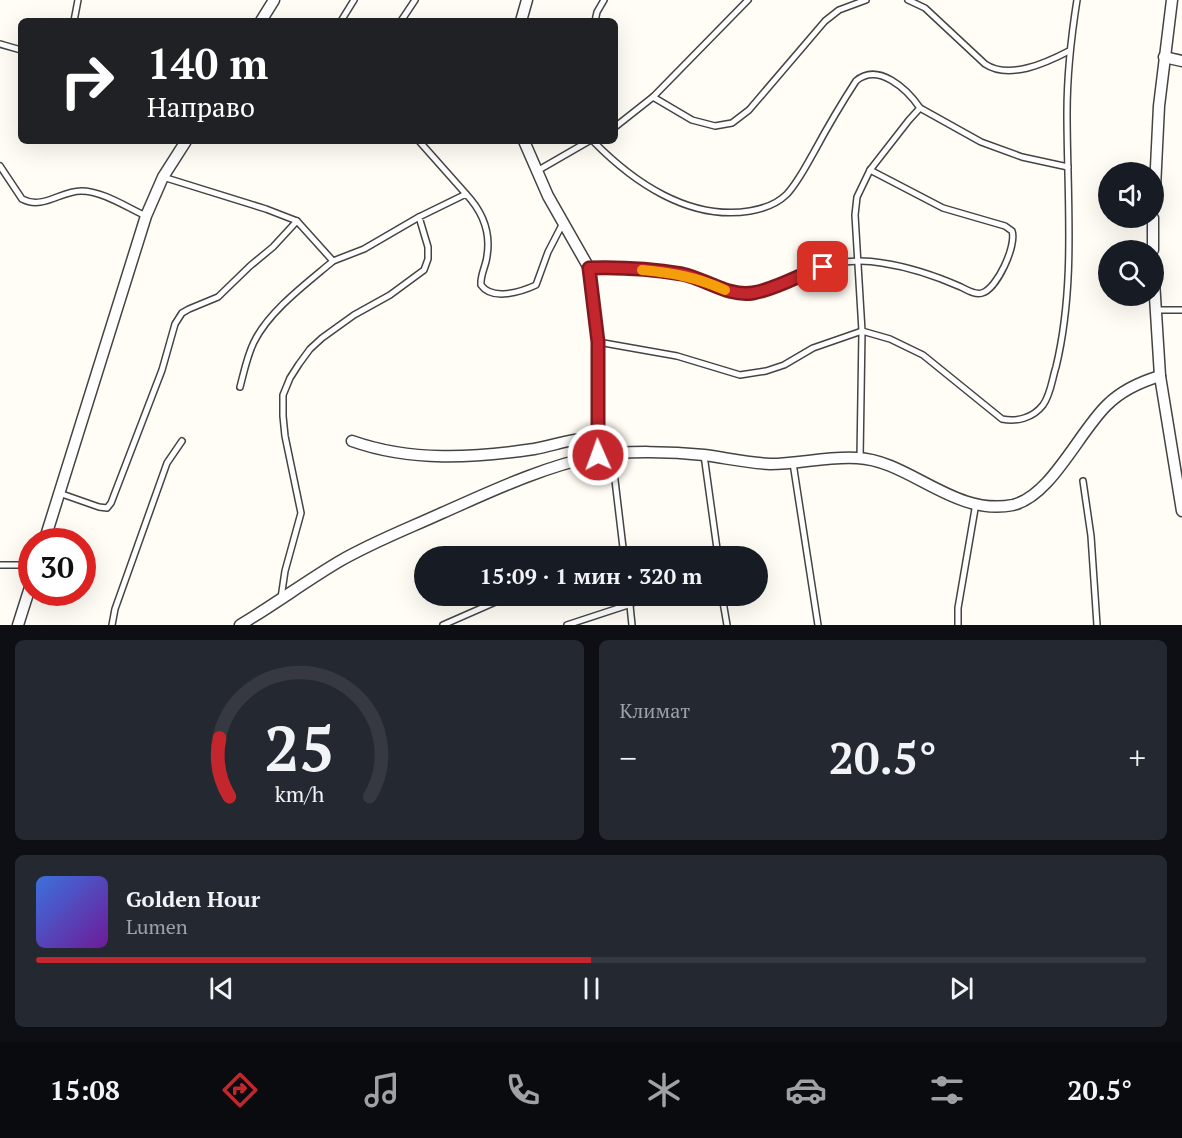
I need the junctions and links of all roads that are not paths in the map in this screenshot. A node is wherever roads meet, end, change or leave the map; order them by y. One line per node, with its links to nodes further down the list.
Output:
1 (78, 0): 12 (lane)
2 (274, 0): 13 (street)
3 (354, 0): 14 (lane)
4 (415, 0): 15 (lane)
5 (527, 0): 16 (street)
6 (604, 0): 17 (lane)
7 (748, 0): 23 (lane)
8 (866, 0): 23 (lane)
9 (908, 0): 20 (lane)
10 (1077, 0): 20 (lane)
11 (1172, 0): 21 (street)
12 (75, 18)
13 (263, 18)
14 (343, 18)
15 (403, 18)
16 (522, 18)
17 (596, 18)
18 (0, 44): 19 (lane)
19 (18, 49)
20 (1069, 51): 33 (lane)
21 (1164, 57): 22 (street); 31 (street)
22 (1182, 61)
23 (653, 97): 25 (lane)
24 (920, 108): 30 (lane); 33 (lane); 35 (lane)
25 (618, 125)
26 (184, 144): 36 (street)
27 (421, 144): 37 (lane)
28 (525, 144): 34 (street)
29 (586, 144): 34 (lane)
30 (594, 144)
31 (1156, 162)
32 (0, 166): 38 (lane)
33 (1068, 167): 48 (lane)
34 (537, 171): 41 (street)
35 (870, 171): 42 (lane); 42 (lane)
36 (164, 177): 38 (street); 40 (lane)
37 (466, 194): 39 (lane); 41 (lane)
38 (146, 216): 61 (street)
39 (419, 217): 43 (lane); 69 (lane)
40 (297, 221): 43 (lane); 61 (lane)
41 (563, 223): 44 (street)
42 (859, 260): 44 (lane); 48 (lane)
43 (333, 261): 51 (lane)
44 (589, 268): 49 (street)
45 (1154, 306): 46 (street)
46 (1154, 310): 47 (lane); 50 (street)
47 (1182, 310)
48 (862, 331): 49 (lane); 58 (lane)
49 (598, 342): 52 (street)
50 (1160, 376): 62 (street); 63 (street)
51 (240, 387)
52 (597, 439): 54 (street); 55 (street)
53 (182, 441): 77 (lane)
54 (352, 441)
55 (598, 455): 56 (street); 69 (street)
56 (612, 455): 57 (street); 65 (lane)
57 (704, 455): 59 (street); 66 (lane)
58 (860, 458): 59 (street); 62 (street)
59 (794, 463): 82 (lane)
60 (1083, 482): 84 (lane)
61 (59, 493): 64 (street)
62 (976, 503): 83 (lane)
63 (1182, 511)
64 (48, 528)
65 (622, 546)
66 (717, 546)
67 (0, 565): 68 (lane)
68 (18, 565)
69 (280, 600): 75 (street)
70 (24, 606): 76 (street)
71 (486, 606): 78 (lane)
72 (625, 606): 79 (lane)
73 (631, 606): 80 (lane)
74 (724, 606): 81 (lane)
75 (242, 624)
76 (18, 625)
77 (112, 625)
78 (443, 625)
79 (567, 625)
80 (632, 625)
81 (727, 625)
82 (818, 625)
83 (958, 625)
84 (1097, 625)

